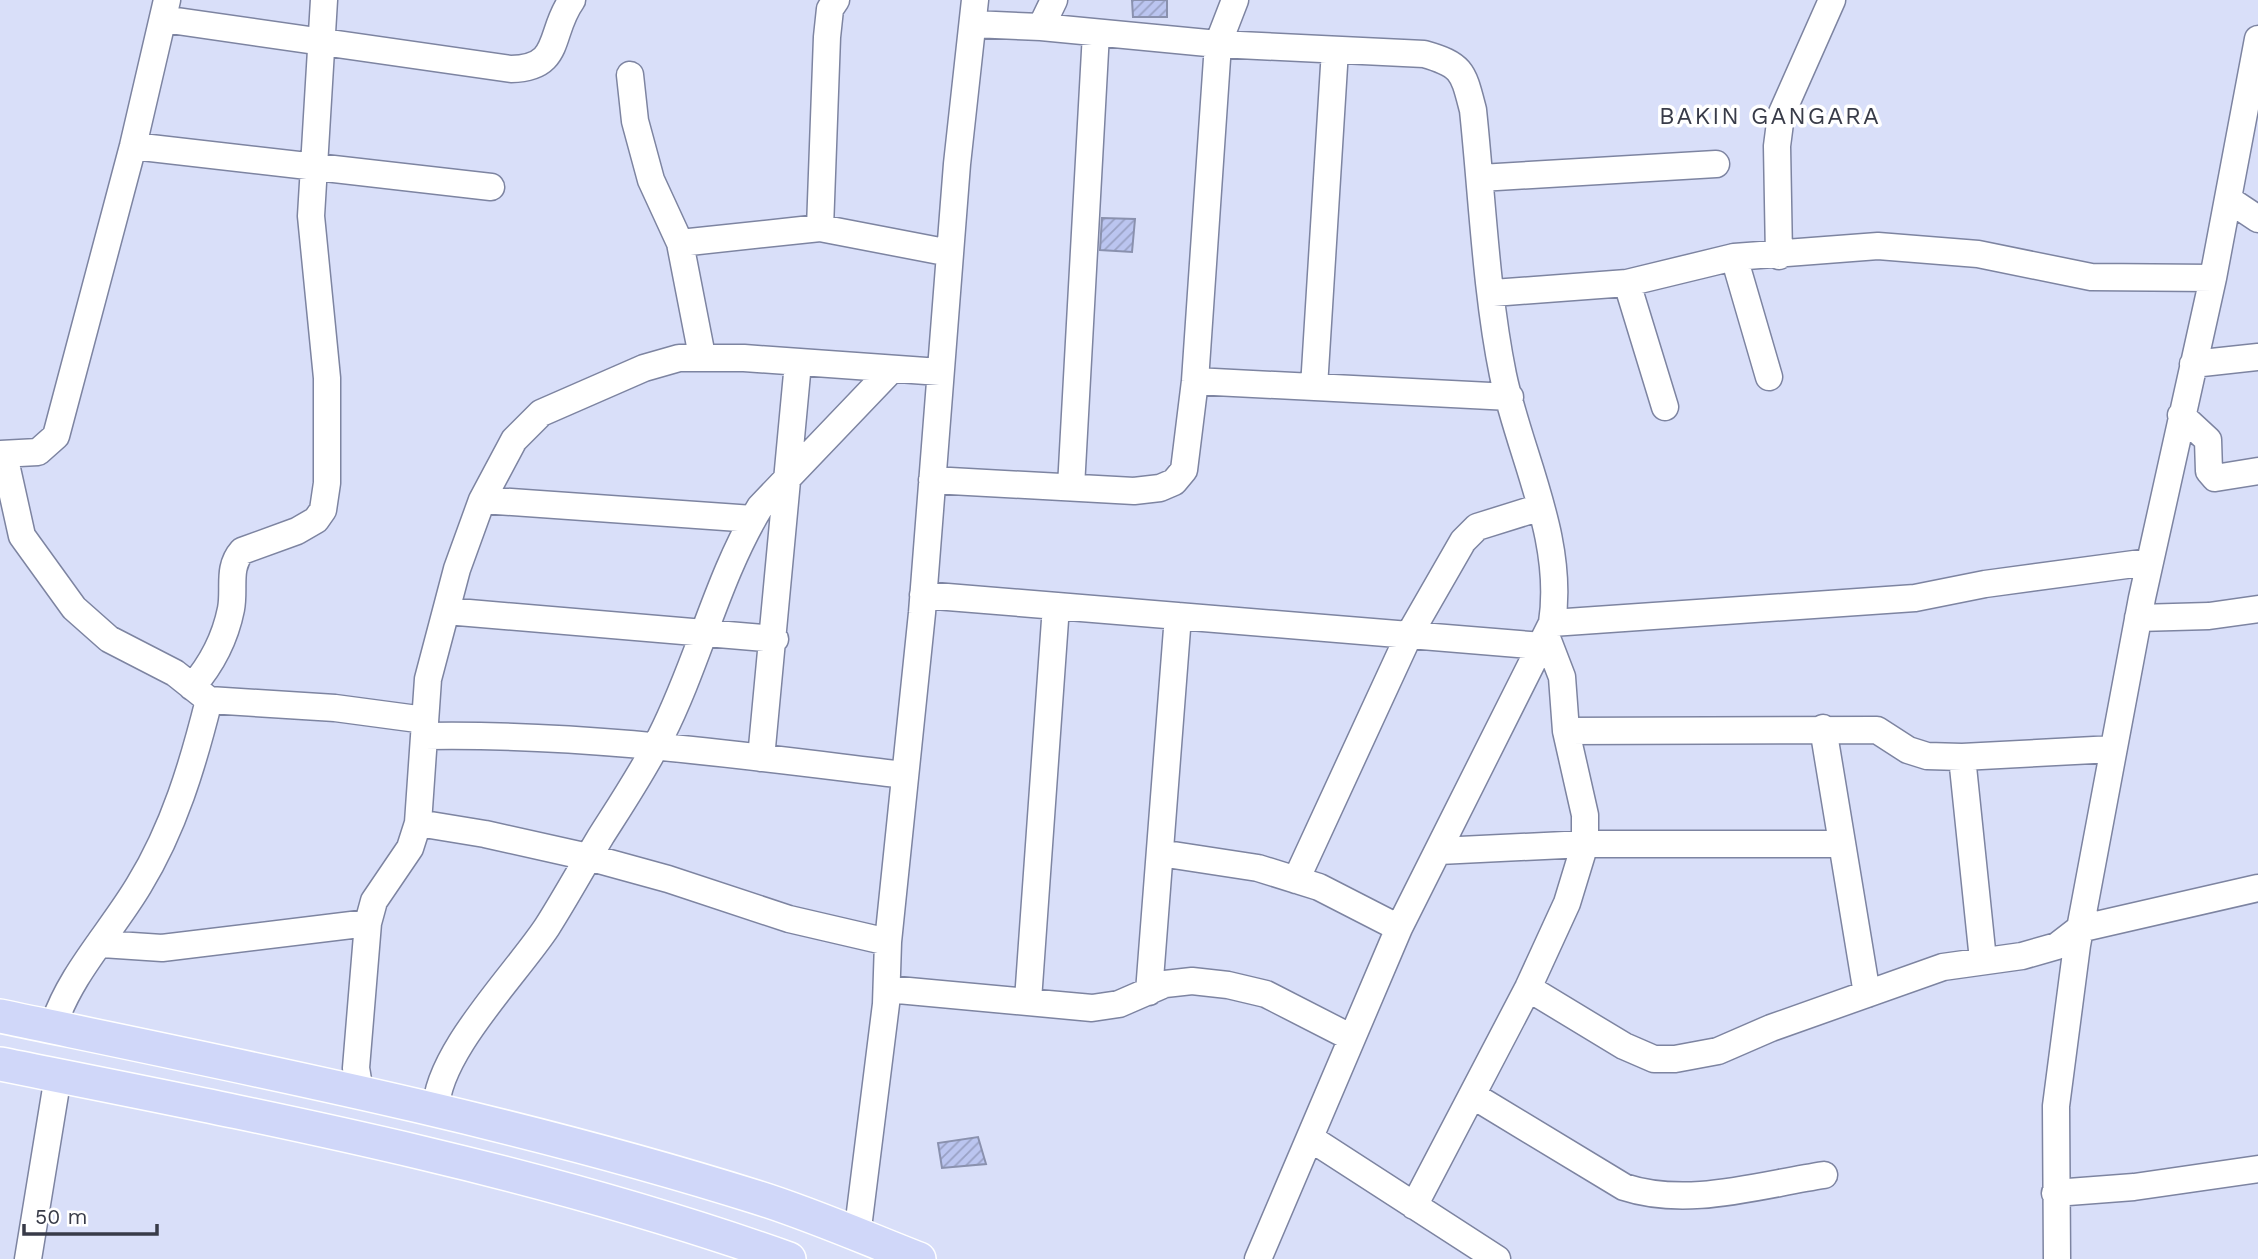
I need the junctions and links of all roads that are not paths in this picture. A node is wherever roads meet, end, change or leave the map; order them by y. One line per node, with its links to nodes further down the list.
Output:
1 (324, 0): 12 (street)
2 (572, 0): 12 (street)
3 (836, 0): 24 (street)
4 (1054, 0): 9 (street)
5 (1235, 0): 13 (street)
6 (1832, 0): 27 (street)
7 (972, 6): 9 (street); 26 (street)
8 (165, 10): 12 (street); 17 (street)
9 (1041, 27): 10 (street)
10 (1096, 33): 13 (street); 48 (street)
11 (2258, 38): 16 (street)
12 (320, 43): 19 (street)
13 (1218, 44): 14 (street); 39 (street)
14 (1335, 50): 20 (street); 40 (street)
15 (630, 75): 25 (street)
16 (2252, 105): 22 (street)
17 (133, 146): 19 (street); 44 (street)
18 (1716, 164): 20 (street)
19 (313, 168): 21 (street); 63 (street)
20 (1480, 178): 31 (street)
21 (491, 187)
22 (2228, 199): 23 (street); 29 (street)
23 (2257, 215)
24 (820, 228): 25 (street); 26 (street)
25 (680, 243): 32 (street)
26 (950, 253): 37 (street)
27 (1779, 256): 28 (street); 29 (street)
28 (1734, 257): 30 (street); 38 (street)
29 (2213, 278): 35 (street)
30 (1628, 283): 31 (street); 42 (street)
31 (1493, 293): 41 (street)
32 (702, 356): 34 (street); 49 (street)
33 (2258, 356): 35 (street)
34 (798, 363): 36 (street); 47 (street)
35 (2193, 364): 43 (street)
36 (891, 370): 37 (street); 47 (street)
37 (940, 372): 46 (street)
38 (1769, 377)
39 (1195, 381): 40 (street); 48 (street)
40 (1314, 387): 41 (street)
41 (1510, 397): 50 (street)
42 (1665, 407)
43 (2181, 415): 45 (street); 52 (street)
44 (2, 455): 63 (street)
45 (2258, 471)
46 (932, 480): 48 (street); 53 (street)
47 (785, 482): 51 (street); 62 (street)
48 (1071, 488)
49 (482, 500): 51 (street); 56 (street)
50 (1541, 507): 60 (street); 61 (street)
51 (753, 519): 59 (street)
52 (2150, 562): 58 (street); 61 (street)
53 (923, 595): 54 (street); 71 (street)
54 (1056, 606): 57 (street); 90 (street)
55 (2258, 609): 58 (street)
56 (446, 611): 59 (street); 64 (street)
57 (1178, 616): 60 (street); 76 (street)
58 (2138, 618): 68 (street)
59 (705, 634): 62 (street); 67 (street)
60 (1409, 635): 61 (street); 78 (street)
61 (1547, 636): 66 (street); 75 (street)
62 (775, 639): 70 (street)
63 (201, 693): 64 (street); 84 (street)
64 (425, 728): 67 (street); 72 (street)
65 (1823, 728): 66 (street); 69 (street); 74 (street)
66 (1566, 731): 73 (street)
67 (655, 746): 70 (street); 77 (street)
68 (2113, 749): 69 (street); 82 (street)
69 (1962, 757): 85 (street)
70 (761, 758): 71 (street)
71 (905, 775): 83 (street)
72 (418, 824): 77 (street); 80 (street)
73 (1585, 844): 74 (street); 75 (street); 86 (street)
74 (1842, 844): 89 (street)
75 (1439, 851): 81 (street)
76 (1160, 853): 78 (street); 88 (street)
77 (588, 857): 83 (street); 98 (street)
78 (1296, 880): 81 (street)
79 (2258, 888): 82 (street)
80 (368, 923): 84 (street); 96 (street)
81 (1399, 928): 93 (street)
82 (2080, 929): 85 (street); 102 (street)
83 (888, 942): 87 (street)
84 (102, 944): 92 (street)
85 (1983, 960): 89 (street)
86 (1528, 988): 89 (street); 97 (street)
87 (887, 989): 90 (street); 104 (street)
88 (1149, 992): 90 (street); 93 (street)
89 (1867, 994)
90 (1028, 1000)
91 (0, 1016): 92 (main road)
92 (53, 1027): 96 (main road)
93 (1350, 1037): 99 (street)
94 (0, 1064): 95 (main road)
95 (58, 1076): 105 (street); 106 (main road)
96 (360, 1093): 98 (main road)
97 (1472, 1096): 101 (street); 103 (street)
98 (436, 1111): 104 (main road)
99 (1310, 1138): 103 (street); 108 (street)
100 (2258, 1169): 102 (street)
101 (1824, 1174)
102 (2054, 1193): 110 (street)
103 (1414, 1206): 109 (street)
104 (858, 1236): 107 (main road)
105 (28, 1259)
106 (789, 1259)
107 (919, 1259)
108 (1258, 1259)
109 (1497, 1259)
110 (2056, 1259)

